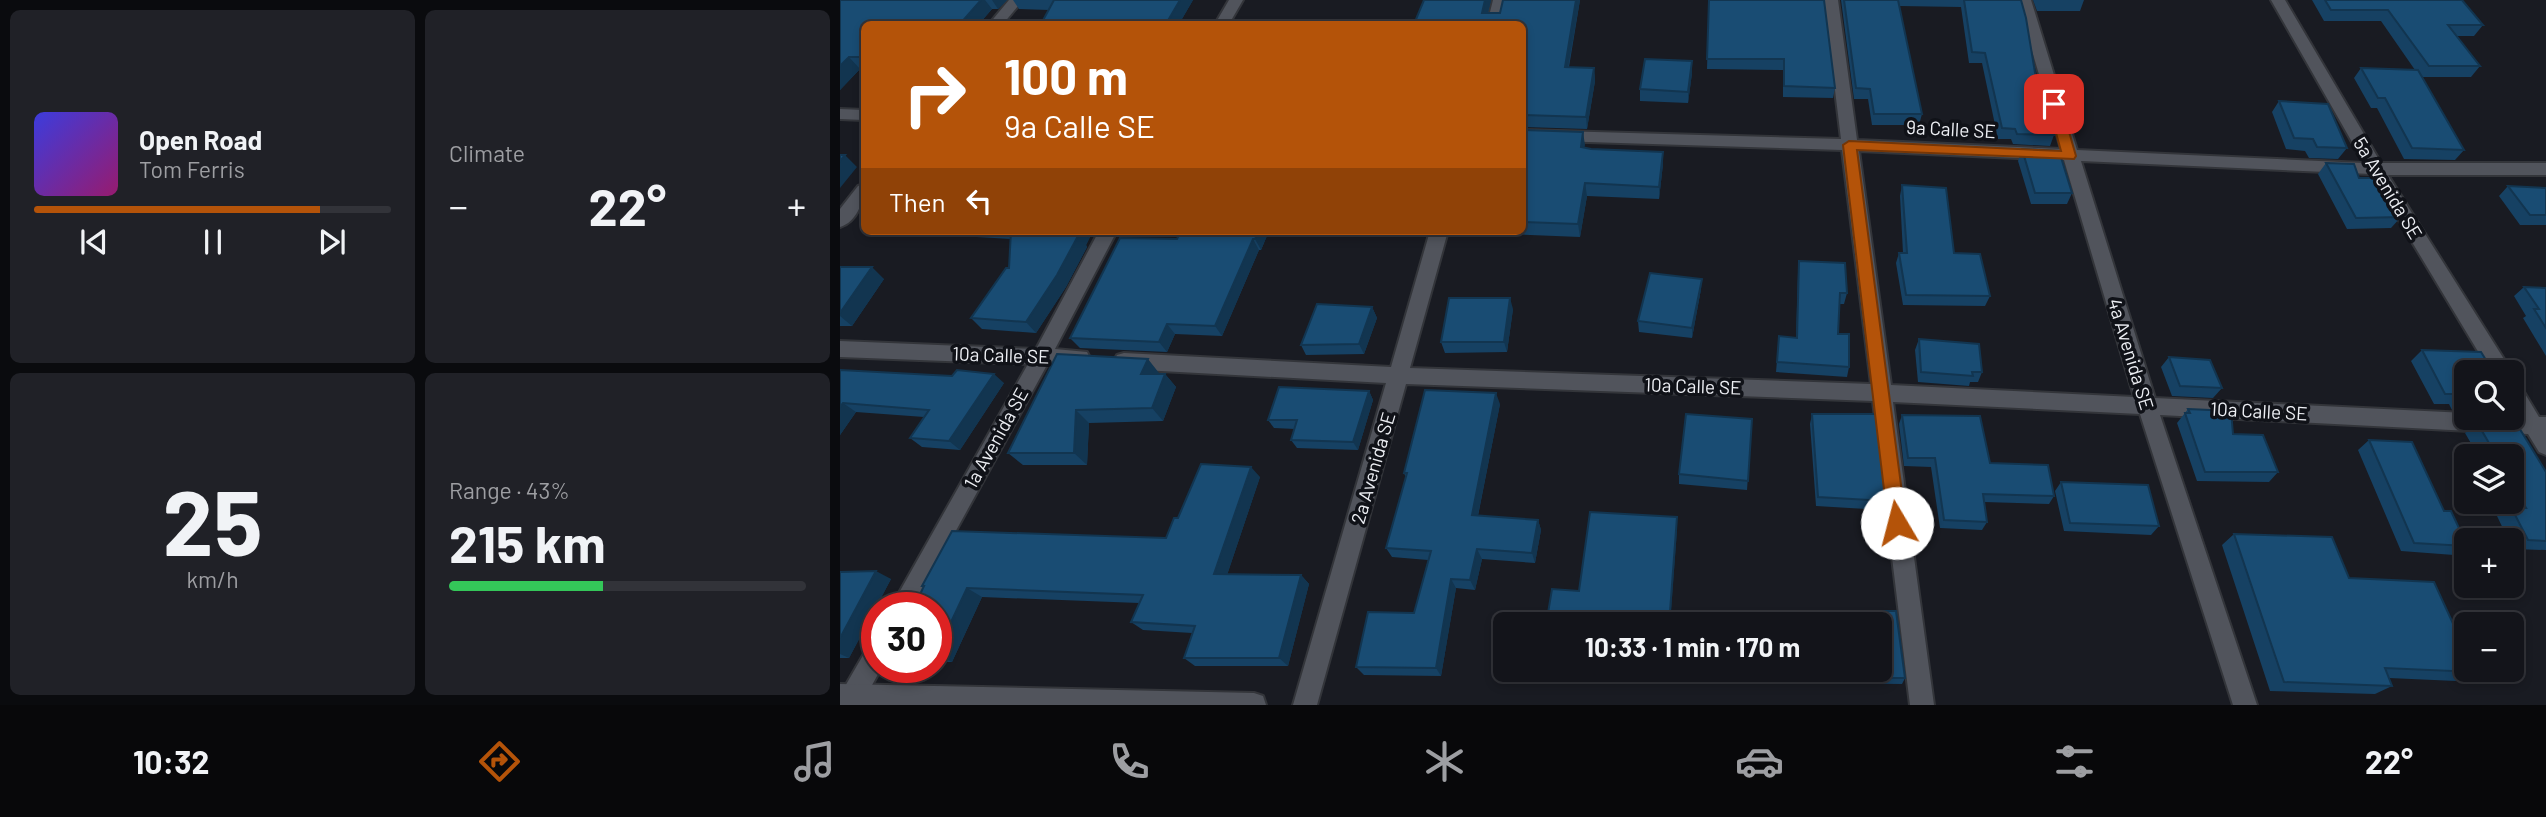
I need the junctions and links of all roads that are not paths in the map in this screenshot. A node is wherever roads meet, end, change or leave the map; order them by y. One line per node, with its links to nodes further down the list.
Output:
1 (1016, 0): 7 (street)
2 (1236, 0): 8 (street)
3 (1500, 0): 9 (street)
4 (1831, 0): 13 (street)
5 (2024, 0): 14 (street, 4a Avenida SE)
6 (2278, 0): 15 (street, 5a Avenida SE)
7 (998, 21)
8 (1224, 21)
9 (1495, 21)
10 (840, 114): 11 (street)
11 (861, 115)
12 (1526, 135): 13 (street, 9a Calle SE)
13 (1849, 145): 14 (street, 9a Calle SE); 25 (street)
14 (2069, 156): 15 (street, 9a Calle SE); 27 (street, 4a Avenida SE)
15 (2376, 169): 16 (street, 9a Calle SE); 23 (street, 5a Avenida SE)
16 (2546, 169)
17 (861, 194): 18 (street)
18 (840, 221)
19 (1106, 235): 22 (street, 1a Avenida SE)
20 (1438, 235): 24 (street, 2a Avenida SE)
21 (840, 349): 22 (street, 10a Calle SE)
22 (1042, 356): 24 (street, 10a Calle SE); 30 (street, 1a Avenida SE)
23 (2494, 360)
24 (1400, 376): 25 (street, 10a Calle SE); 34 (street, 2a Avenida SE)
25 (1880, 393): 27 (street, 10a Calle SE); 35 (street)
26 (2524, 405): 28 (street)
27 (2147, 406): 28 (street, 10a Calle SE); 36 (street, 4a Avenida SE)
28 (2540, 425): 29 (street)
29 (2546, 446)
30 (910, 592)
31 (861, 678): 32 (street)
32 (847, 699): 33 (street)
33 (1254, 705)
34 (1305, 705)
35 (1922, 705)
36 (2245, 705)

